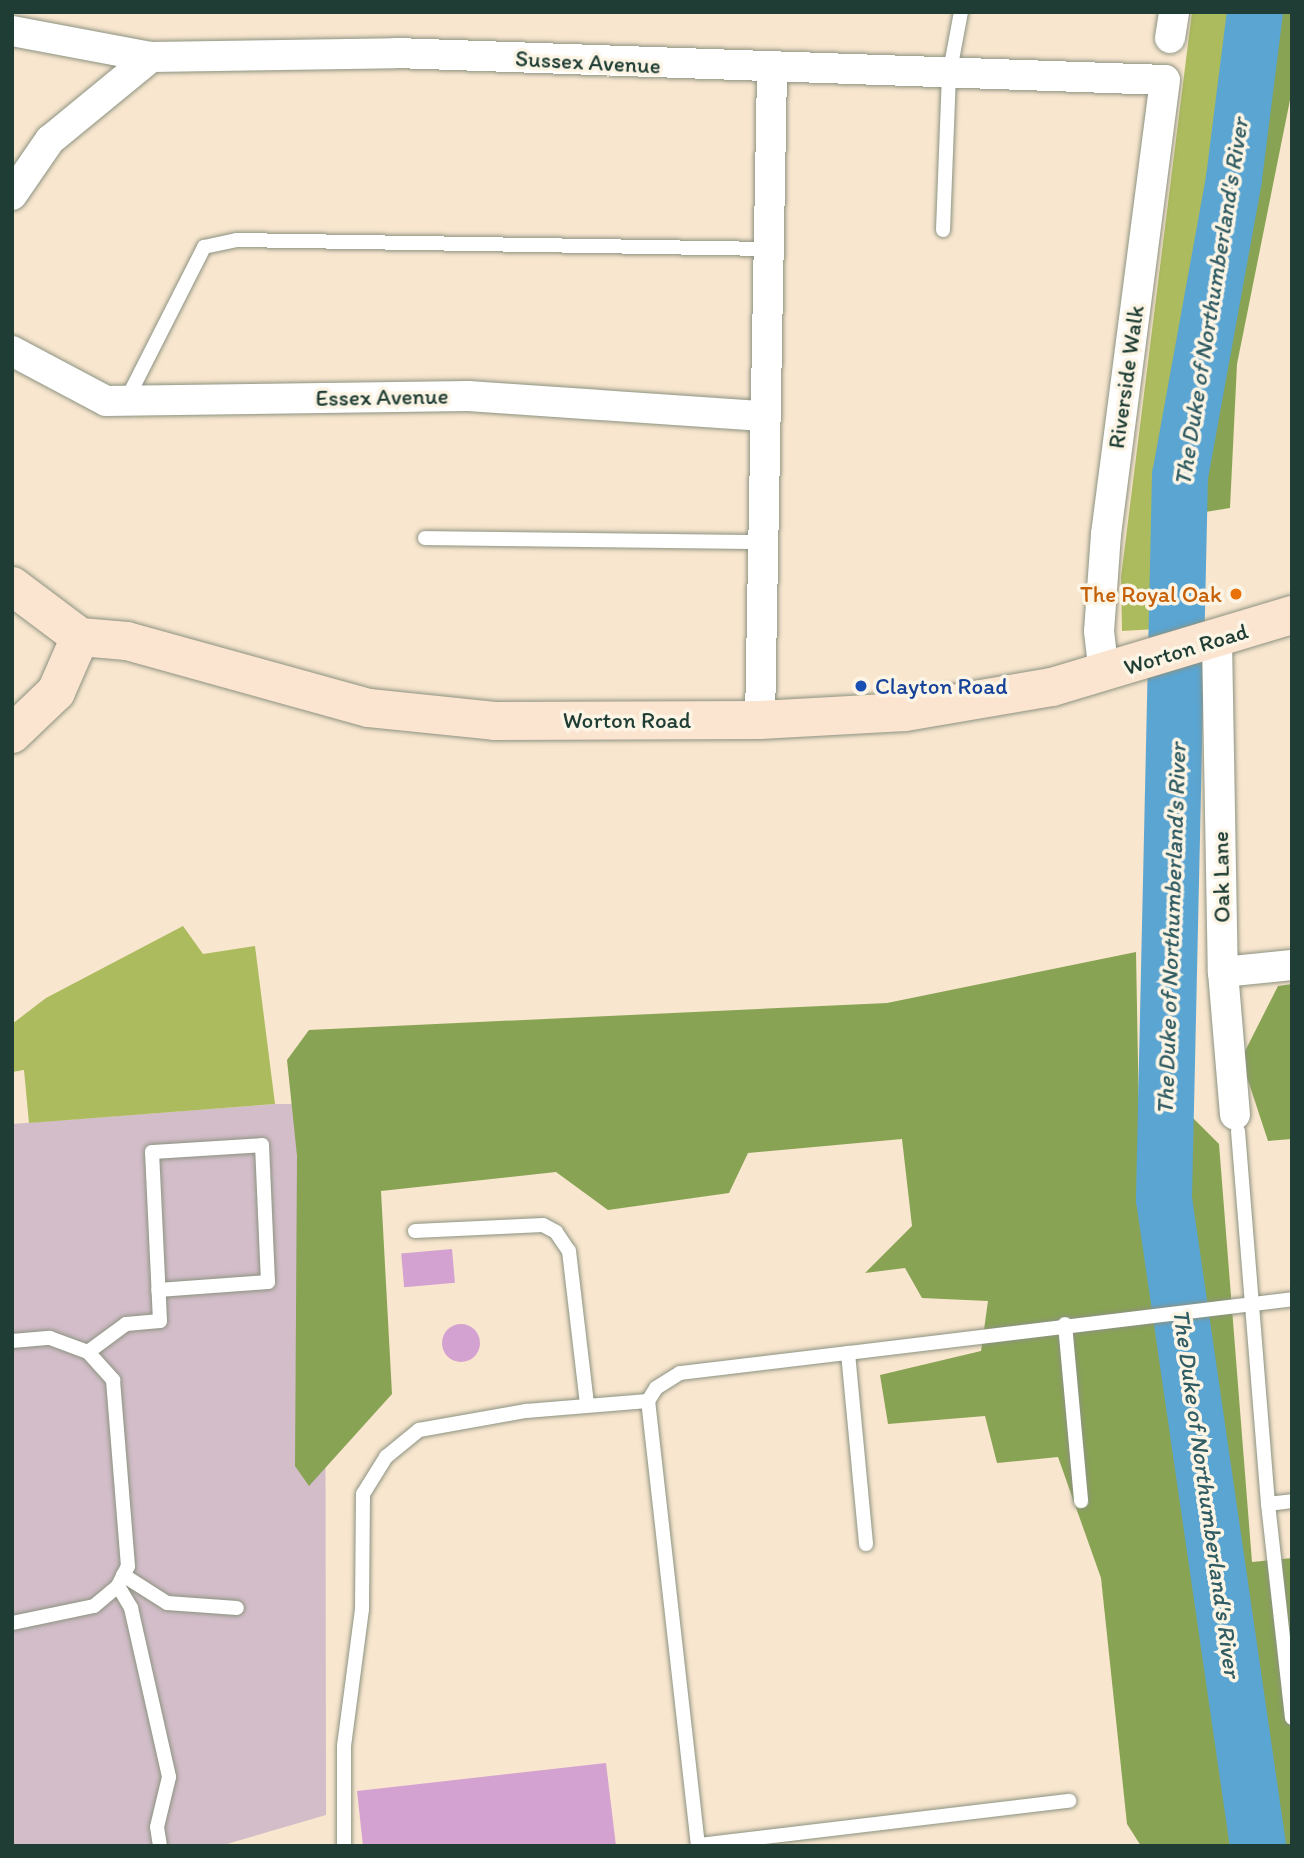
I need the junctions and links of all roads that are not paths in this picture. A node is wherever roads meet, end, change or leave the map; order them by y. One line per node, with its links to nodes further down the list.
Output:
1 (961, 12): 5 (lane)
2 (12, 31): 3 (street, Sussex Avenue)
3 (151, 57): 4 (street, Sussex Avenue); 7 (street)
4 (772, 71): 5 (street, Sussex Avenue); 9 (street)
5 (949, 76): 6 (street, Sussex Avenue); 8 (lane)
6 (1165, 80): 19 (street, Riverside Walk)
7 (13, 191)
8 (943, 230)
9 (768, 249): 11 (lane); 12 (street)
10 (12, 351): 11 (street, Essex Avenue)
11 (126, 401): 12 (street, Essex Avenue)
12 (763, 416): 14 (street)
13 (425, 538): 14 (lane)
14 (764, 542): 20 (street)
15 (12, 586): 17 (street)
16 (1292, 615): 18 (street, Worton Road)
17 (80, 637): 20 (street, Worton Road); 21 (street)
18 (1206, 643): 19 (street, Worton Road); 23 (street, Oak Lane)
19 (1104, 674): 20 (street, Worton Road)
20 (760, 720)
21 (12, 733)
22 (1292, 965): 23 (street)
23 (1223, 972): 24 (street, Oak Lane)
24 (1236, 1123): 28 (lane)
25 (415, 1231): 34 (lane)
26 (158, 1290): 26 (lane); 31 (lane)
27 (1292, 1299): 28 (lane)
28 (1255, 1306): 29 (lane); 37 (lane)
29 (1065, 1324): 32 (lane); 35 (lane)
30 (12, 1341): 31 (lane)
31 (88, 1352): 39 (lane)
32 (848, 1353): 33 (lane); 38 (lane)
33 (648, 1401): 34 (lane); 44 (lane)
34 (587, 1405): 46 (lane)
35 (1081, 1501)
36 (1292, 1502): 37 (lane)
37 (1268, 1504): 42 (lane)
38 (866, 1544)
39 (121, 1580): 40 (lane); 41 (lane); 45 (lane)
40 (237, 1608)
41 (12, 1623)
42 (1292, 1718)
43 (1069, 1801): 44 (lane)
44 (698, 1845)
45 (160, 1846)
46 (344, 1846)

